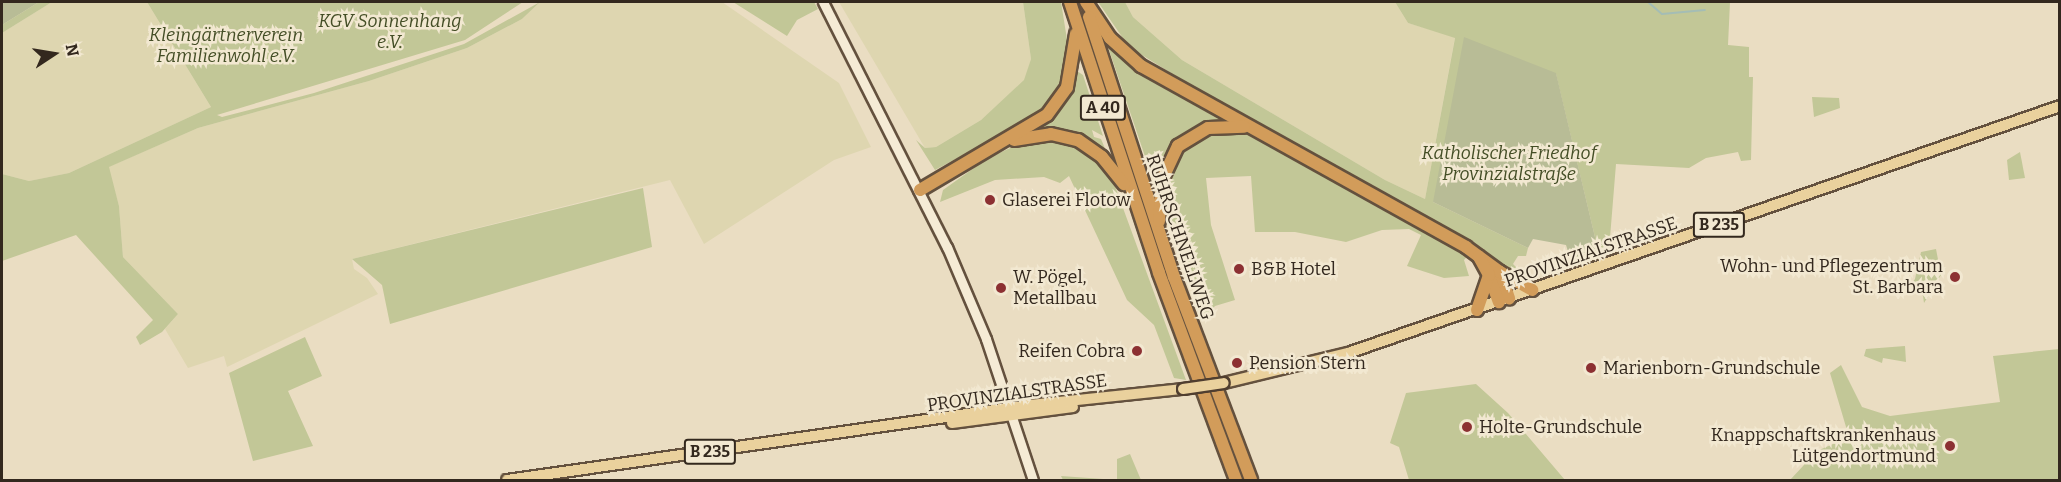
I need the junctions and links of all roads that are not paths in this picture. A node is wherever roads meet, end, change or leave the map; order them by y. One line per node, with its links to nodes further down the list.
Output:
1 (823, 2): 7 (main road)
2 (1085, 2): 5 (highway); 9 (highway, RUHRSCHNELLWEG / A 40)
3 (1072, 5): 6 (highway); 8 (highway, RUHRSCHNELLWEG / A 40)
4 (2060, 106): 11 (main road, PROVINZIALSTRASSE / B 235)
5 (1248, 128): 9 (highway); 10 (highway)
6 (1004, 142): 7 (highway); 8 (highway)
7 (920, 190): 14 (main road)
8 (1136, 207): 17 (highway, RUHRSCHNELLWEG / A 40)
9 (1164, 247): 18 (highway, RUHRSCHNELLWEG / A 40)
10 (1495, 274): 11 (highway); 12 (highway); 13 (highway)
11 (1532, 290): 12 (main road, PROVINZIALSTRASSE / B 235)
12 (1504, 300): 13 (main road, PROVINZIALSTRASSE / B 235)
13 (1478, 310): 14 (main road, PROVINZIALSTRASSE / B 235, bridge)
14 (1008, 413): 15 (main road, PROVINZIALSTRASSE / B 235); 16 (main road)
15 (507, 480)
16 (1033, 480)
17 (1236, 480)
18 (1251, 480)

